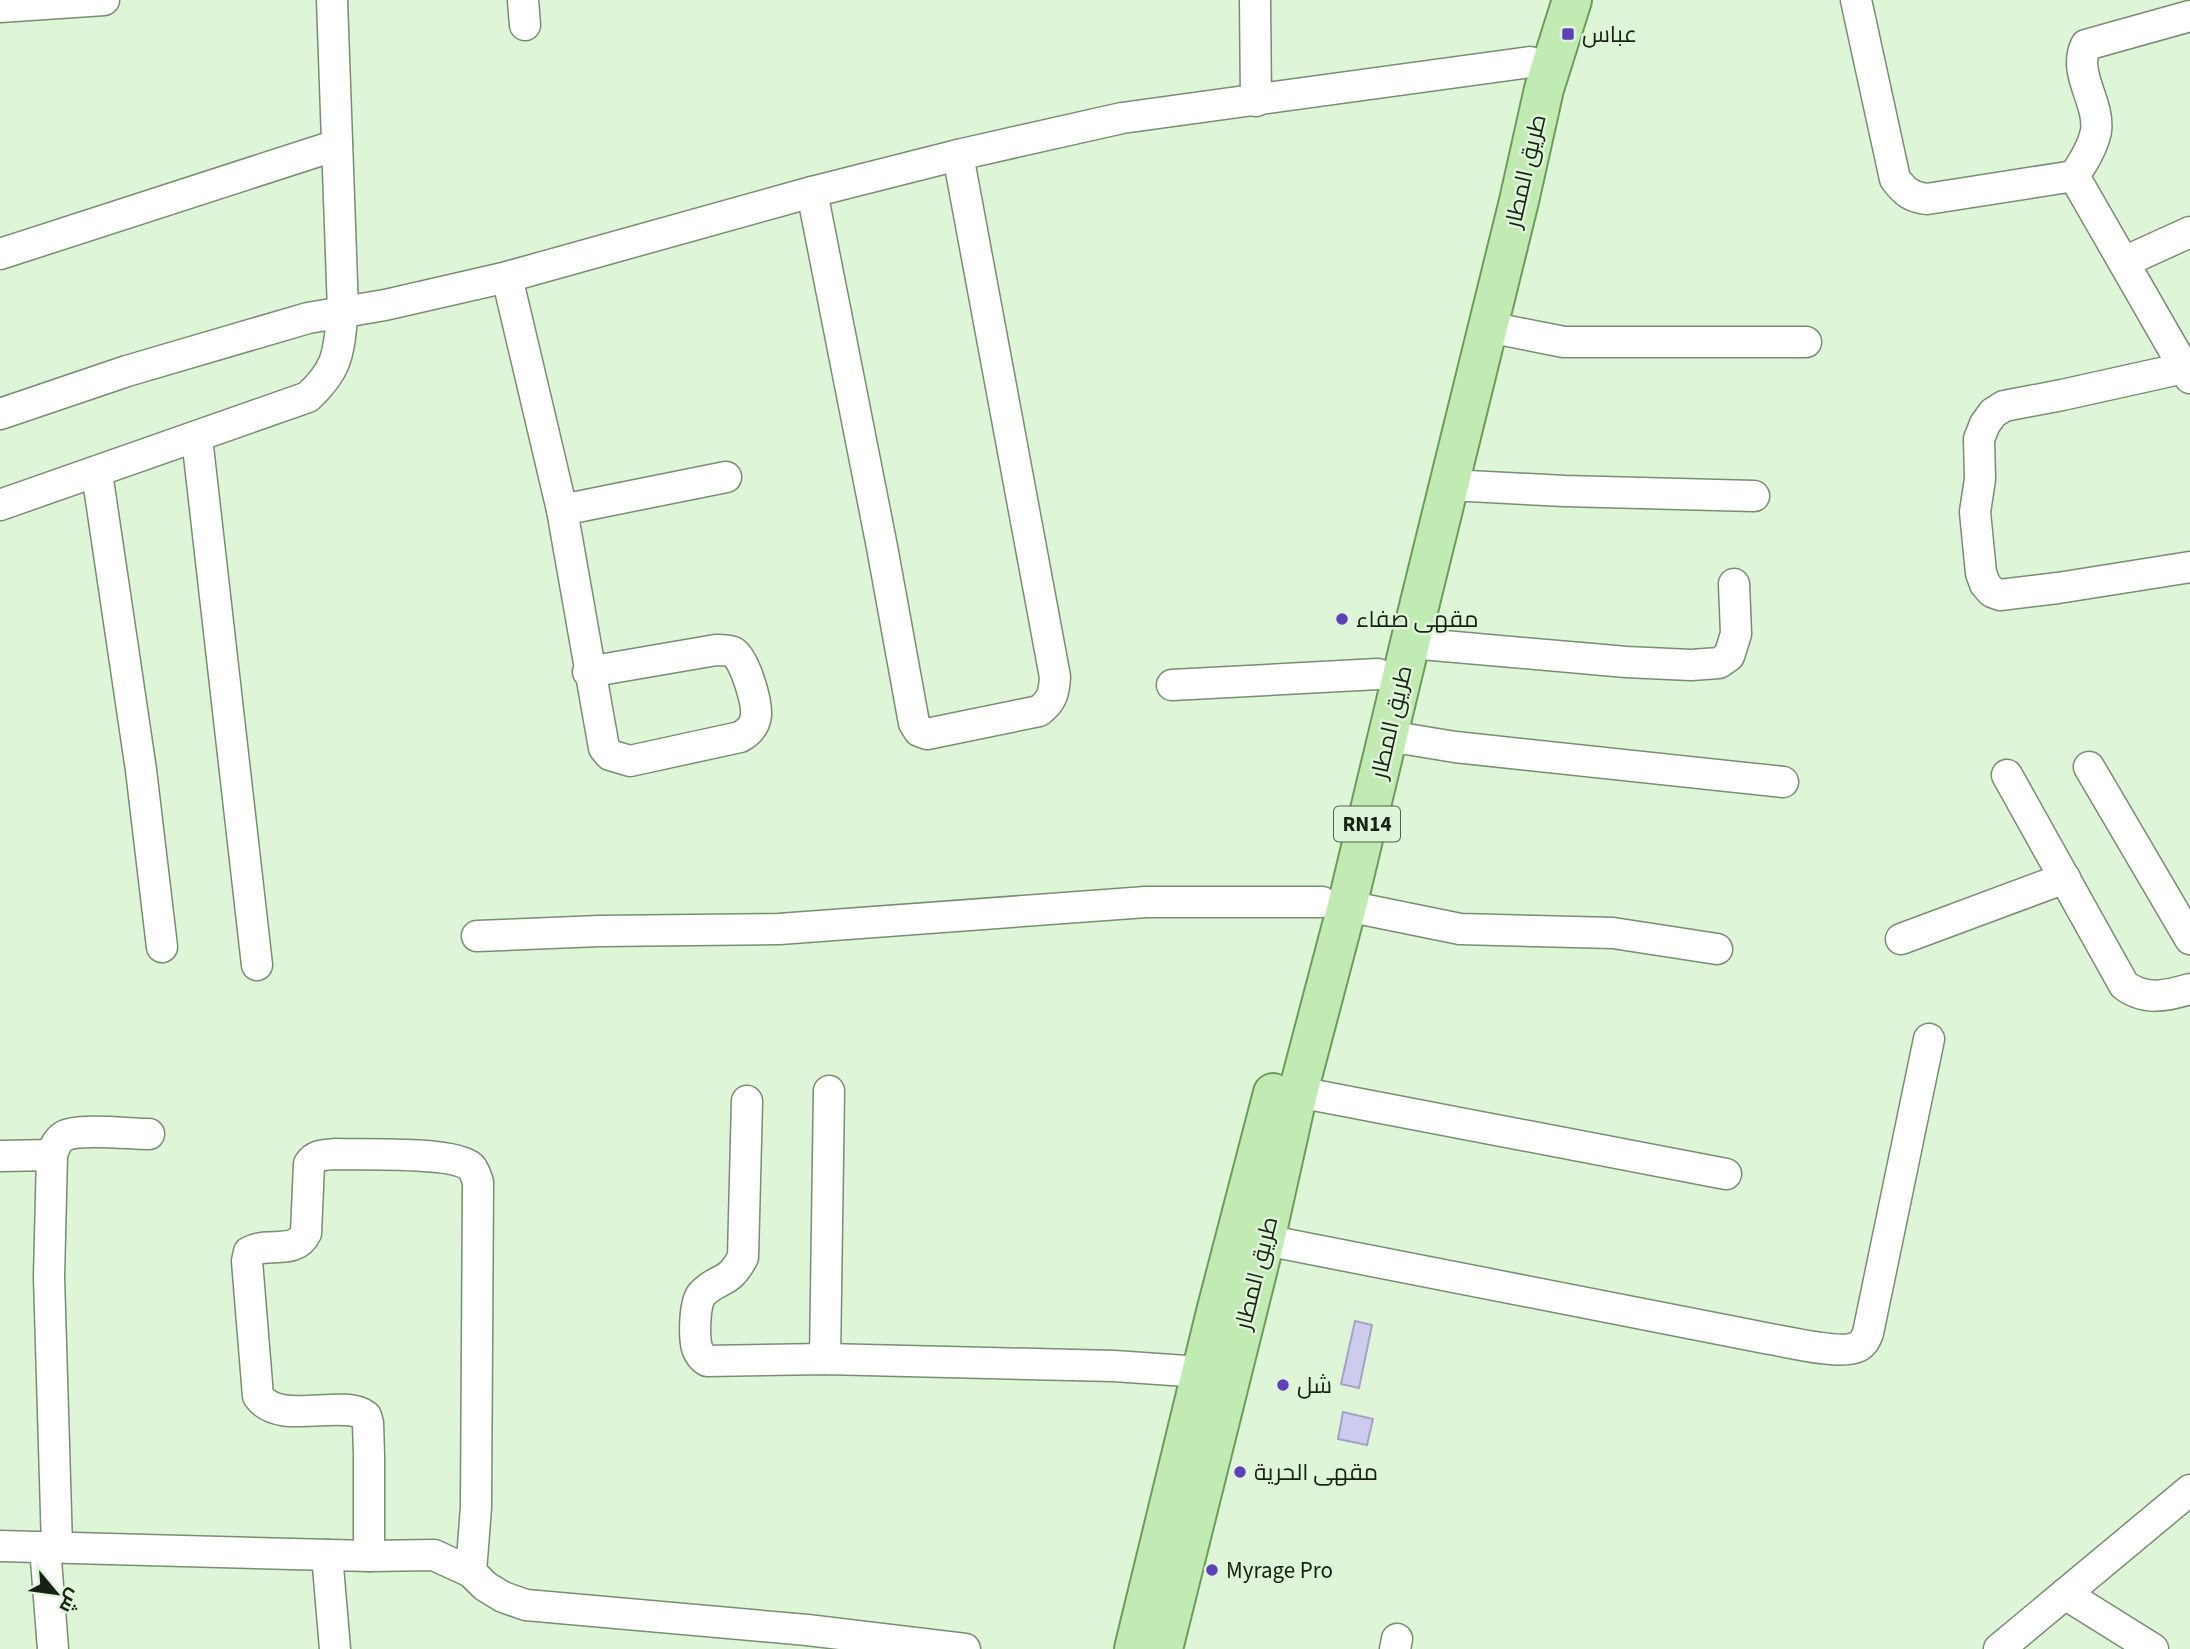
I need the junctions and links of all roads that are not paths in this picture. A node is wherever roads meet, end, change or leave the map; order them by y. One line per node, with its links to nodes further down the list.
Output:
1 (104, 0): 7 (street)
2 (332, 0): 11 (street)
3 (1255, 0): 10 (street)
4 (1543, 0): 9 (main road, طريق المطار / RN14)
5 (1572, 0): 20 (main road, طريق المطار / RN14)
6 (1856, 0): 13 (street)
7 (0, 7)
8 (2190, 16): 13 (street)
9 (1530, 62): 10 (street); 35 (main road, طريق المطار / RN14)
10 (1256, 101): 12 (street)
11 (337, 145): 16 (street); 19 (street)
12 (958, 155): 14 (street); 14 (street)
13 (2074, 176): 17 (street)
14 (812, 192): 18 (street)
15 (2190, 232): 17 (street)
16 (0, 254)
17 (2124, 262): 22 (street)
18 (507, 277): 19 (street); 30 (street)
19 (342, 311): 23 (street); 24 (street)
20 (1488, 327): 21 (street); 27 (main road, طريق المطار / RN14)
21 (1806, 342)
22 (2187, 373): 31 (street)
23 (0, 414)
24 (197, 438): 25 (street); 48 (street)
25 (97, 472): 29 (street); 46 (street)
26 (726, 477): 30 (street)
27 (1449, 485): 28 (street); 33 (main road, طريق المطار / RN14)
28 (1754, 496)
29 (0, 505)
30 (562, 510): 34 (street)
31 (2190, 567)
32 (1734, 584): 33 (street)
33 (1410, 643): 37 (main road, طريق المطار / RN14)
34 (589, 672): 34 (street)
35 (1378, 674): 36 (street); 42 (main road, طريق المطار / RN14)
36 (1172, 685)
37 (1388, 736): 40 (street); 42 (main road, طريق المطار / RN14)
38 (2089, 767): 45 (street)
39 (2007, 775): 41 (street)
40 (1783, 782)
41 (2065, 878): 44 (street); 49 (street)
42 (1335, 904): 43 (street); 47 (street); 52 (main road, طريق المطار / RN14); 60 (main road, طريق المطار / RN14)
43 (477, 936)
44 (1901, 939)
45 (2190, 939)
46 (162, 947)
47 (1717, 948)
48 (257, 965)
49 (2190, 989)
50 (1929, 1040): 58 (street)
51 (829, 1091): 59 (street)
52 (1298, 1092): 57 (street); 58 (main road, طريق المطار / RN14)
53 (747, 1101): 59 (street)
54 (149, 1134): 55 (street)
55 (52, 1155): 56 (street); 63 (street)
56 (0, 1156)
57 (1726, 1174)
58 (1265, 1240): 72 (main road, طريق المطار / RN14)
59 (825, 1359): 60 (street)
60 (1201, 1372): 71 (main road, طريق المطار / RN14)
61 (2190, 1490): 67 (street)
62 (0, 1546): 63 (street)
63 (51, 1547): 64 (street); 68 (street)
64 (327, 1555): 65 (street); 69 (street)
65 (369, 1556): 66 (street); 66 (street)
66 (471, 1572): 70 (street)
67 (2065, 1594): 73 (street); 74 (street)
68 (53, 1649)
69 (335, 1649)
70 (965, 1649)
71 (1134, 1649)
72 (1163, 1649)
73 (1999, 1649)
74 (2153, 1649)

